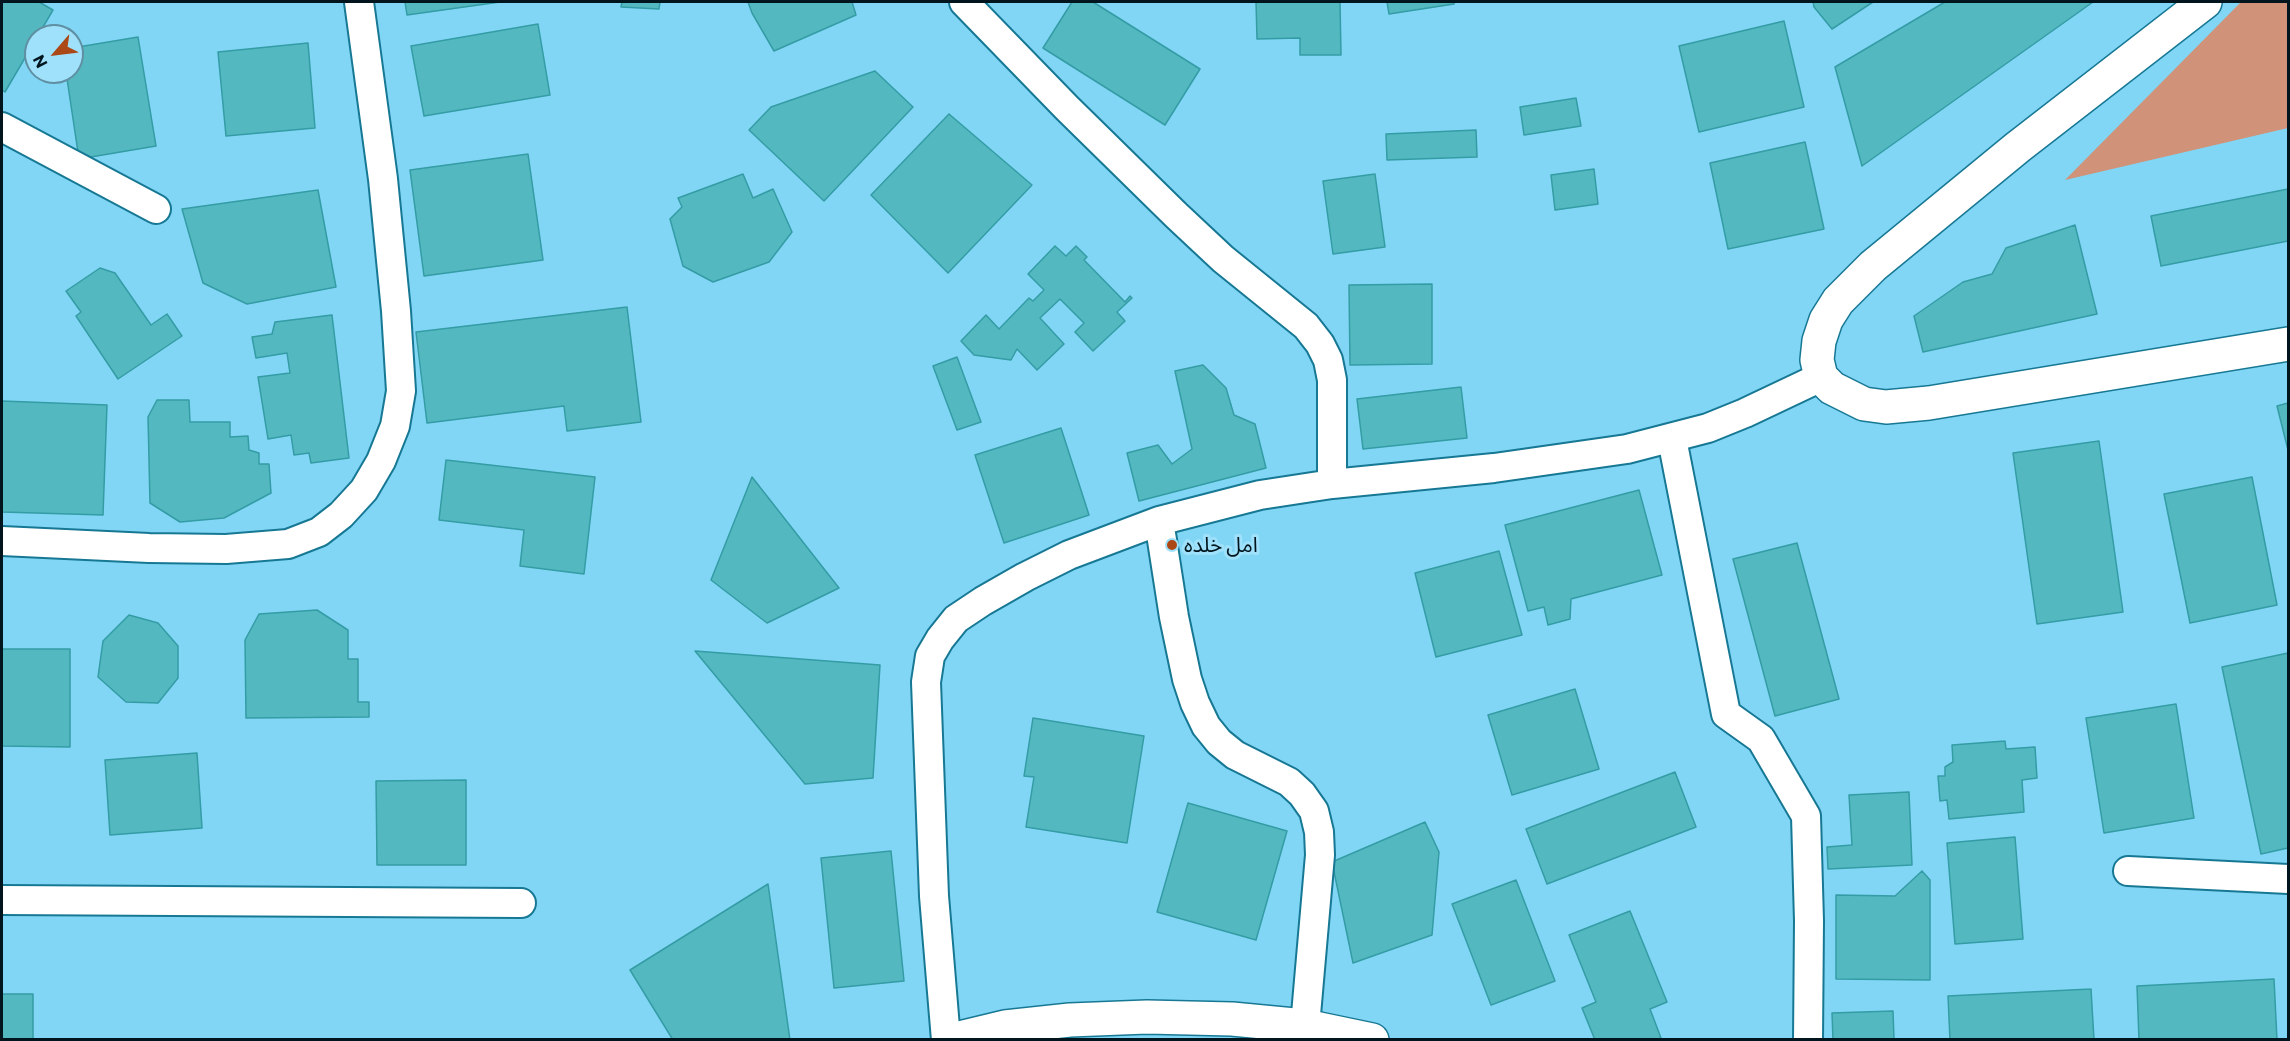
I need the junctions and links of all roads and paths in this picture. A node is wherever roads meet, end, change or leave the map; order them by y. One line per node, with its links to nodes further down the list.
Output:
1 (358, 2): 11 (street)
2 (964, 2): 9 (street)
3 (2205, 2): 7 (street)
4 (2, 127): 5 (street)
5 (156, 209)
6 (2289, 344): 7 (street)
7 (1821, 376): 8 (street)
8 (1672, 439): 9 (street); 20 (street)
9 (1332, 484): 10 (street)
10 (1159, 521): 16 (street); 17 (street)
11 (2, 541)
12 (2128, 871): 13 (street)
13 (2289, 879)
14 (2, 900): 15 (street)
15 (521, 903)
16 (1305, 1026): 18 (street); 19 (street)
17 (946, 1040)
18 (951, 1040)
19 (1372, 1040)
20 (1808, 1040)

